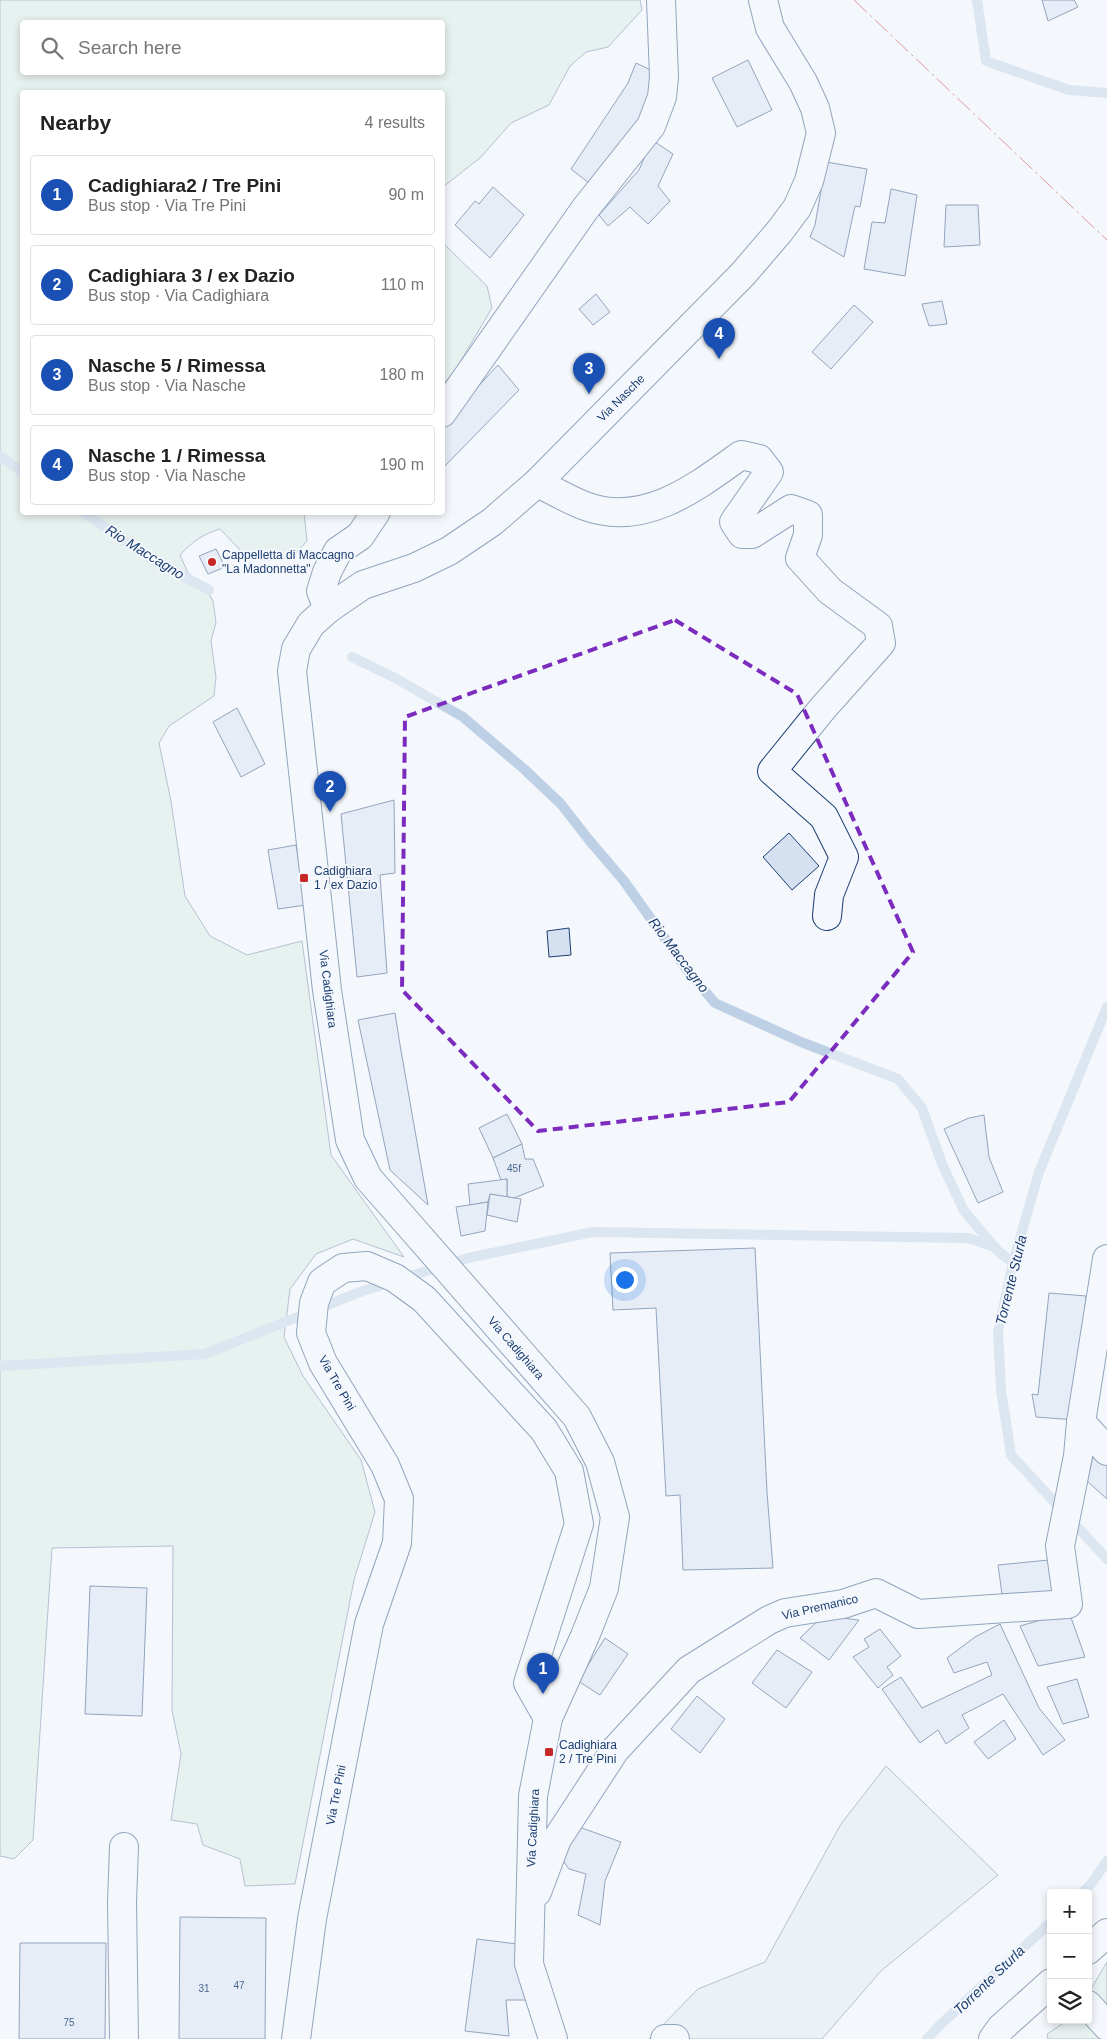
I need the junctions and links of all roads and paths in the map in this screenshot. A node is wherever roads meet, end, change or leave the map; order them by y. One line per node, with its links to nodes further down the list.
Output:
1 (661, 0): 3 (street)
2 (763, 0): 4 (street, Via Nasche)
3 (445, 409)
4 (537, 483): 6 (street, Via Nasche); 7 (street)
5 (374, 515): 6 (street)
6 (328, 609): 10 (street, Via Cadighiara)
7 (827, 916)
8 (1107, 1259): 9 (street, Via Premanico)
9 (1093, 1438): 12 (street, Via Premanico)
10 (548, 1718): 12 (street, Via Cadighiara); 19 (street, Via Tre Pini)
11 (124, 1847): 18 (street)
12 (529, 1912): 20 (street, Via Cadighiara)
13 (1107, 1933): 14 (street)
14 (1092, 1946)
15 (1047, 1987): 23 (street)
16 (1092, 2009): 17 (street)
17 (1107, 2026)
18 (124, 2039)
19 (296, 2039)
20 (553, 2039)
21 (665, 2039): 22 (street)
22 (675, 2039)
23 (993, 2039)

